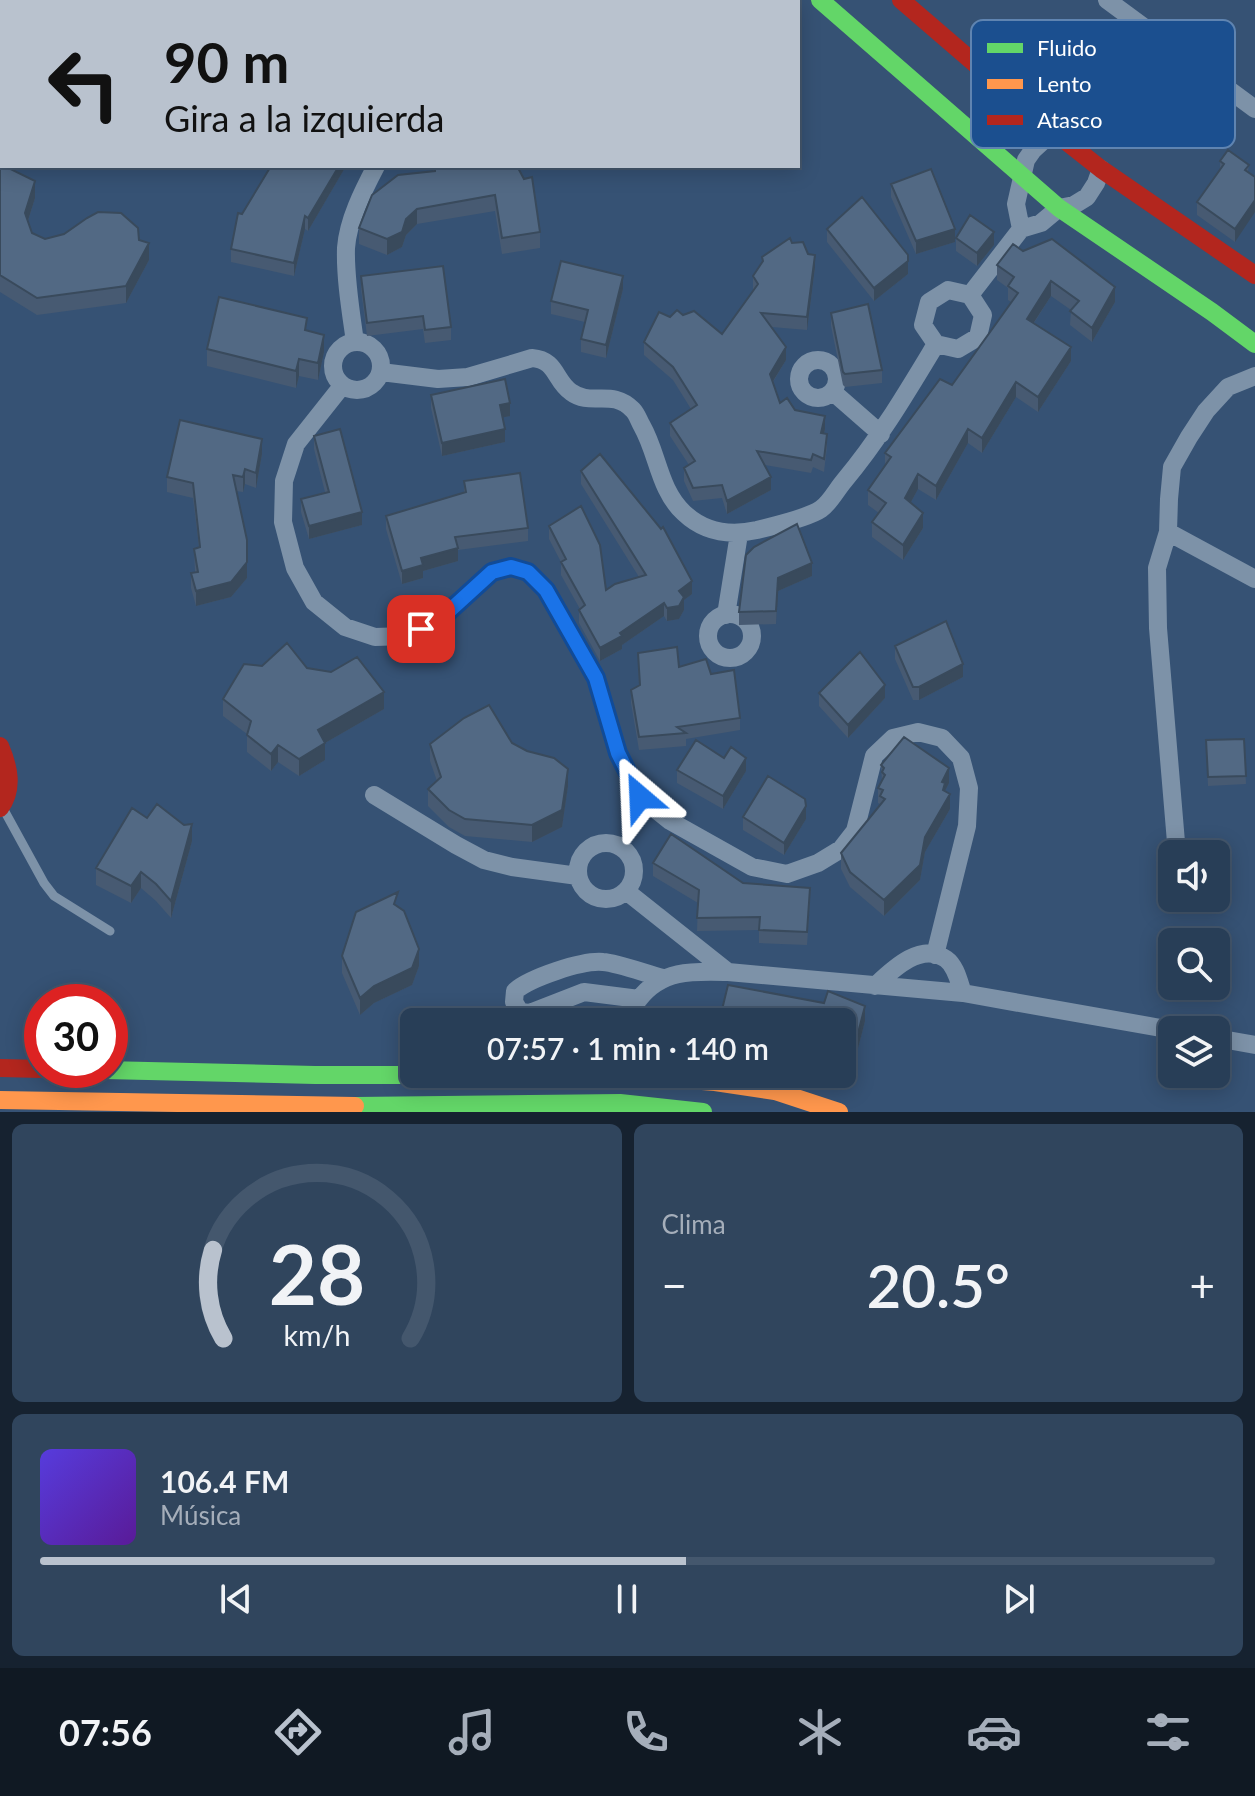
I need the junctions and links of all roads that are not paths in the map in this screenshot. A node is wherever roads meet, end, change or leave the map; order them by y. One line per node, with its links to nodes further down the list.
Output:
1 (820, 0): 8 (street)
2 (901, 0): 5 (street)
3 (1107, 0): 4 (street)
4 (1134, 20)
5 (971, 60)
6 (1235, 94): 7 (street)
7 (1255, 109)
8 (971, 133)
9 (988, 148): 14 (street)
10 (1035, 148): 14 (street)
11 (1074, 148): 13 (street)
12 (375, 168): 19 (street)
13 (1101, 169): 15 (street); 17 (street)
14 (1021, 177): 15 (street); 16 (street)
15 (1059, 208): 16 (street); 21 (street)
16 (1021, 229): 18 (street)
17 (1255, 275)
18 (970, 295): 20 (street); 20 (street)
19 (355, 342): 22 (street); 24 (street)
20 (936, 344): 26 (street)
21 (1255, 344)
22 (381, 372): 24 (street); 28 (street)
23 (1255, 376): 27 (street)
24 (342, 386): 38 (street)
25 (833, 392): 26 (street)
26 (881, 434): 28 (street)
27 (1168, 532): 29 (street); 34 (street)
28 (739, 534): 30 (street)
29 (1255, 579)
30 (726, 615)
31 (0, 746): 33 (street)
32 (374, 795): 35 (street)
33 (1, 808): 37 (lane)
34 (1176, 840)
35 (578, 876): 36 (street); 36 (street)
36 (626, 891): 39 (street)
37 (110, 931)
38 (935, 955): 41 (street); 42 (street)
39 (728, 972): 40 (street); 41 (street)
40 (663, 978): 43 (street); 43 (street)
41 (875, 986): 42 (street)
42 (963, 993): 45 (street)
43 (639, 999): 44 (street)
44 (634, 1008)
45 (1158, 1028)
46 (1230, 1041): 47 (street)
47 (1255, 1045)
48 (0, 1068): 49 (street)
49 (24, 1069)
50 (128, 1071): 51 (street)
51 (315, 1075): 52 (street); 55 (street)
52 (400, 1075)
53 (752, 1088): 57 (street)
54 (0, 1100): 55 (street)
55 (315, 1106): 56 (street)
56 (703, 1112)
57 (839, 1112)

